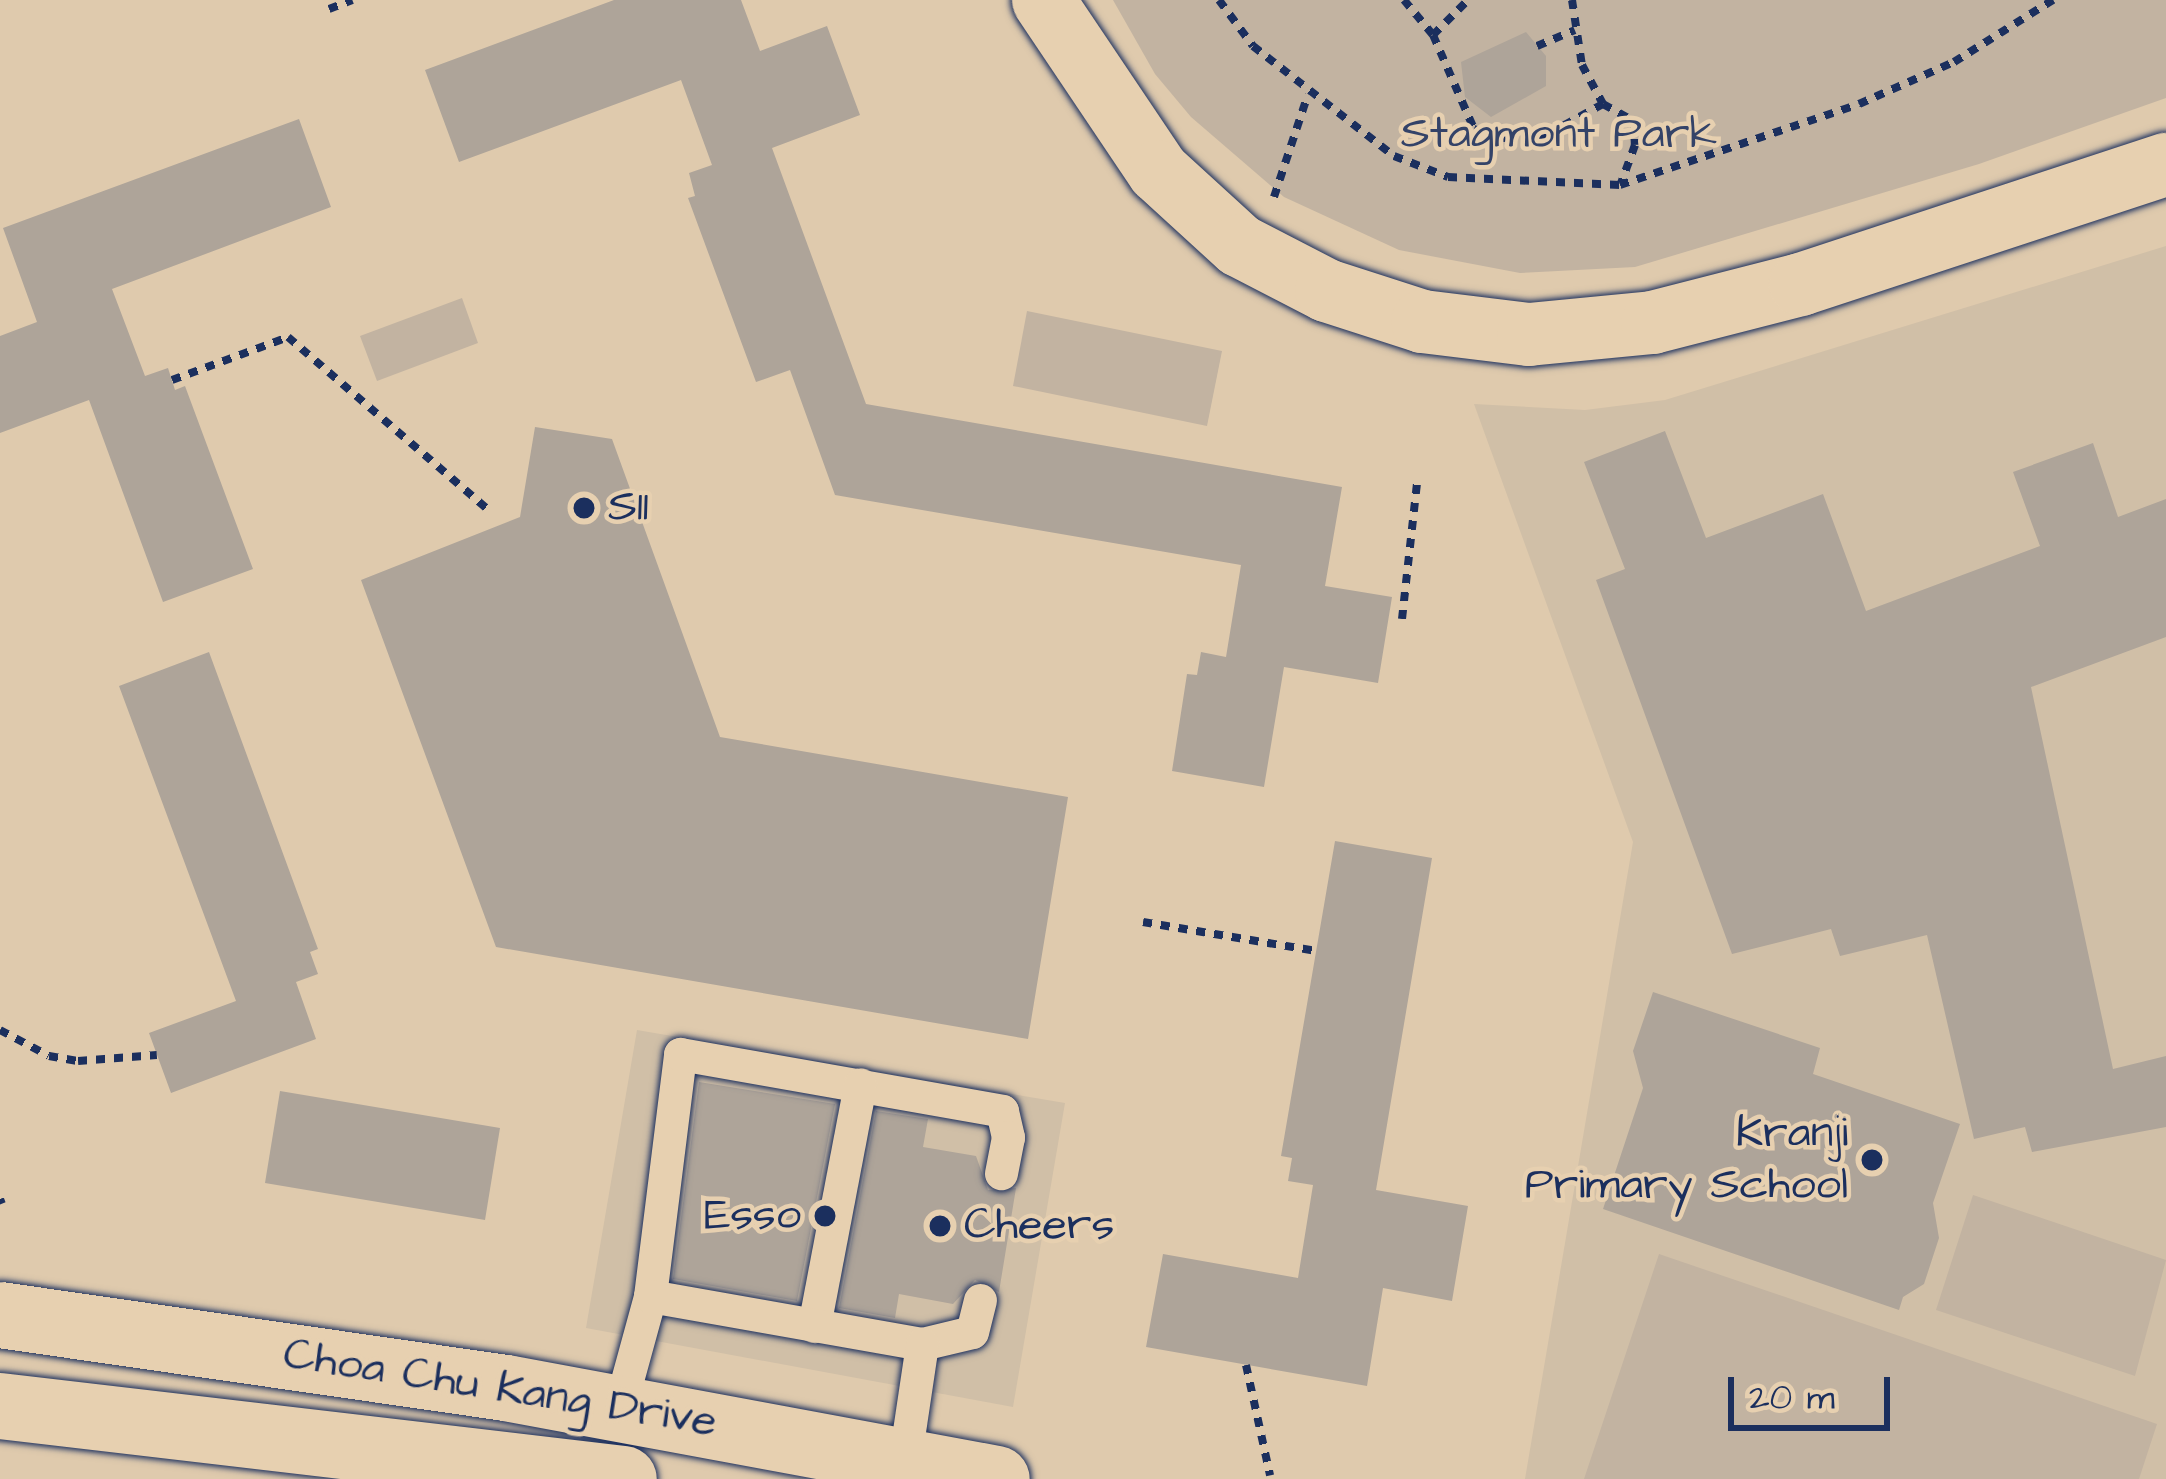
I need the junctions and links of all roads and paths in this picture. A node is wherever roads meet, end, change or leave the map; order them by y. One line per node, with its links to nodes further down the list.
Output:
1 (352, 0): 9 (path)
2 (1043, 0): 15 (street)
3 (1219, 0): 13 (path)
4 (1404, 0): 11 (path)
5 (1468, 0): 11 (path)
6 (1561, 0): 8 (path)
7 (2053, 0): 17 (path)
8 (1571, 3): 10 (path)
9 (329, 9)
10 (1575, 30): 12 (path); 14 (path)
11 (1433, 35): 14 (path)
12 (1537, 46)
13 (1308, 94): 17 (path); 18 (path)
14 (1603, 104): 17 (path)
15 (2166, 164)
16 (1256, 182): 18 (path)
17 (1620, 184)
18 (1274, 197): 19 (path)
19 (1291, 206)
20 (172, 380): 22 (path)
21 (1418, 484): 23 (path)
22 (490, 512)
23 (1402, 620)
24 (1143, 922): 25 (path)
25 (1317, 951)
26 (0, 1030): 27 (path)
27 (157, 1055)
28 (860, 1084): 29 (lane); 30 (lane); 33 (lane)
29 (1001, 1173)
30 (650, 1296): 33 (lane); 37 (lane)
31 (980, 1300): 34 (lane)
32 (0, 1316): 37 (main road, Choa Chu Kang Drive)
33 (814, 1326): 34 (lane)
34 (922, 1344): 38 (lane)
35 (1246, 1365): 39 (path)
36 (0, 1406): 40 (main road, Choa Chu Kang Drive)
37 (620, 1406): 38 (main road, Choa Chu Kang Drive)
38 (905, 1458): 41 (main road, Choa Chu Kang Drive)
39 (1270, 1475)
40 (624, 1479)
41 (997, 1479)

